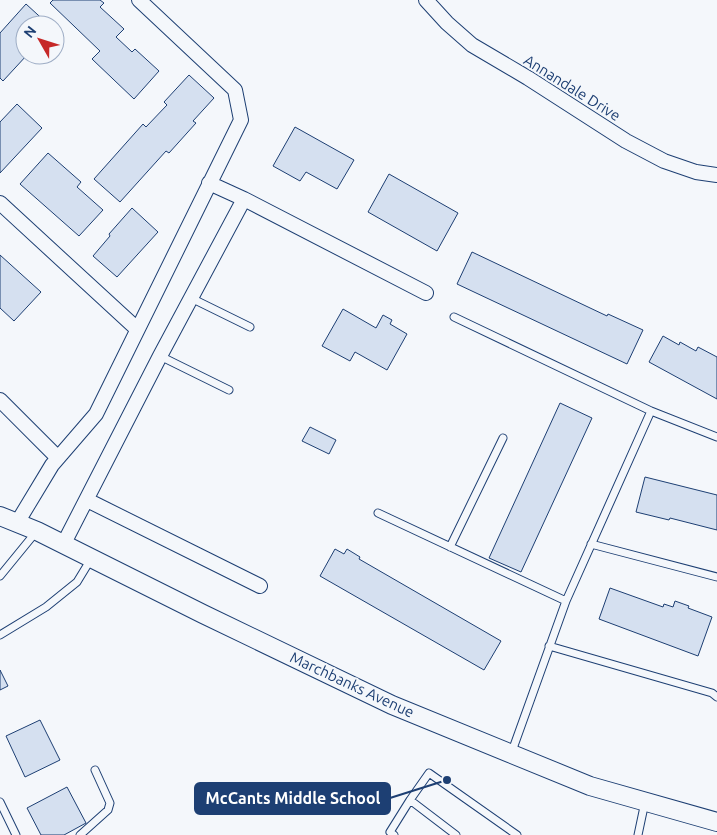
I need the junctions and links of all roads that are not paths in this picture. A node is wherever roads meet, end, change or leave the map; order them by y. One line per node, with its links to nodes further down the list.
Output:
1 (139, 0): 4 (street)
2 (426, 0): 3 (street, Annandale Drive)
3 (717, 175)
4 (209, 183): 5 (street); 11 (street)
5 (244, 199): 7 (street); 8 (street)
6 (0, 203): 11 (street)
7 (426, 293)
8 (191, 298): 10 (lane); 12 (street)
9 (454, 317): 15 (lane)
10 (250, 327)
11 (137, 329): 18 (street)
12 (160, 356): 13 (lane); 19 (street)
13 (229, 390)
14 (0, 400): 18 (street)
15 (651, 411): 16 (lane); 24 (lane)
16 (717, 437)
17 (503, 438): 26 (lane)
18 (58, 458): 22 (street)
19 (87, 500): 25 (street); 30 (street)
20 (378, 513): 26 (lane)
21 (0, 516): 22 (street, Marchbanks Avenue)
22 (16, 522): 23 (street, Marchbanks Avenue)
23 (36, 531): 25 (street, Marchbanks Avenue); 28 (lane)
24 (591, 544): 29 (lane); 31 (lane)
25 (63, 545): 27 (street, Marchbanks Avenue)
26 (450, 547): 31 (lane)
27 (91, 558): 32 (lane); 35 (street, Marchbanks Avenue)
28 (0, 576)
29 (717, 577)
30 (260, 586)
31 (566, 601): 33 (lane)
32 (2, 634)
33 (550, 646): 34 (lane); 35 (lane)
34 (717, 697)
35 (510, 755): 38 (street, Marchbanks Avenue)
36 (95, 770): 42 (lane)
37 (410, 800): 43 (lane); 44 (lane); 45 (lane)
38 (645, 802): 40 (street, Marchbanks Avenue); 46 (lane)
39 (0, 804): 41 (lane)
40 (717, 822)
41 (16, 835)
42 (80, 835)
43 (394, 835)
44 (456, 835)
45 (518, 835)
46 (638, 835)

